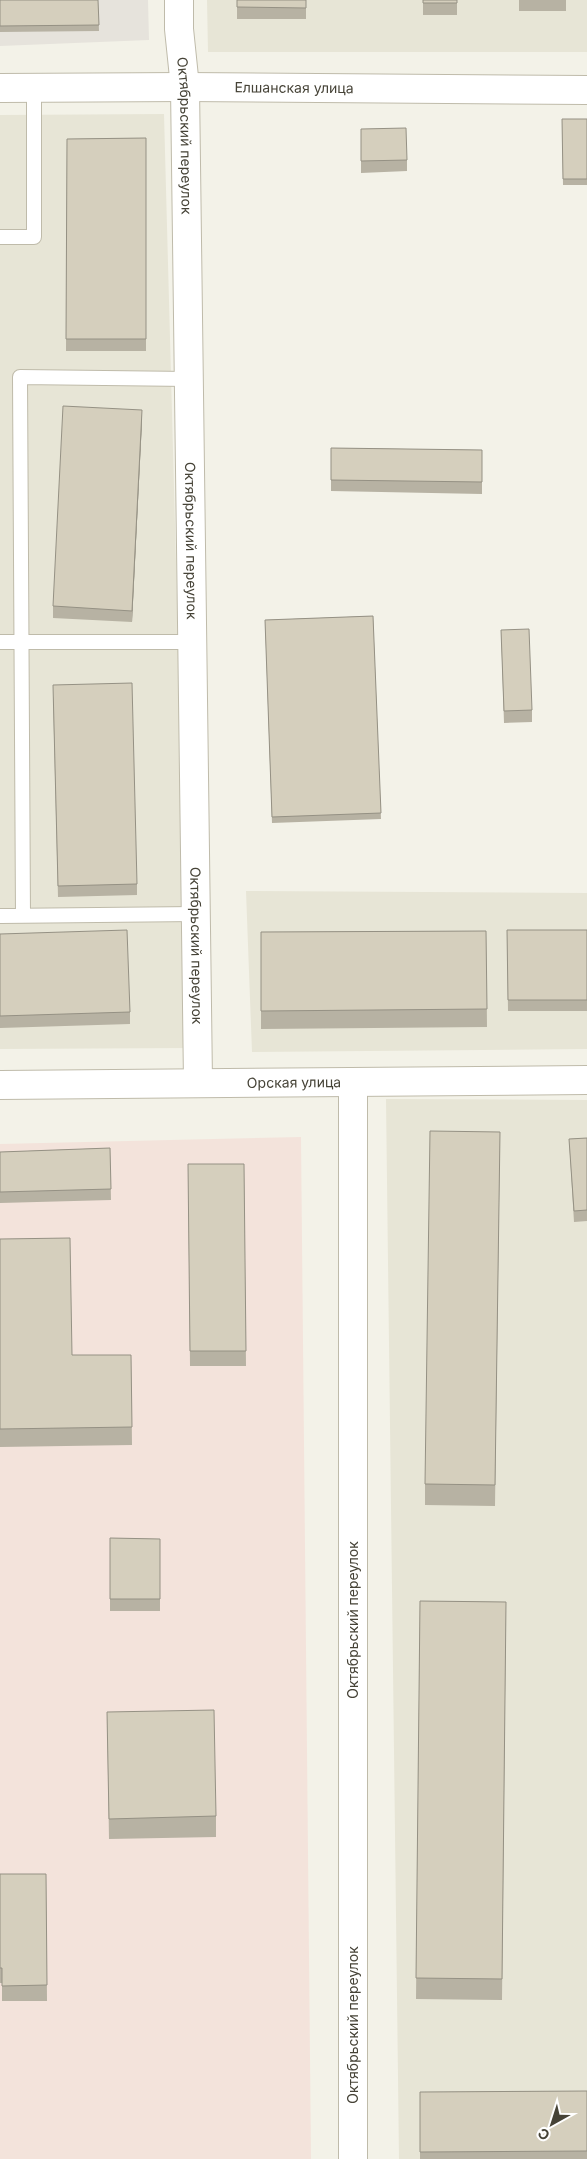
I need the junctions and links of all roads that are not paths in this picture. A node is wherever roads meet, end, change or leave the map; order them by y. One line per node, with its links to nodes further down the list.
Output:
1 (179, 0): 2 (street, Октябрьский переулок)
2 (185, 87): 4 (street, Елшанская улица); 5 (street, Елшанская улица); 7 (street, Октябрьский переулок)
3 (0, 88): 4 (street, Елшанская улица)
4 (34, 88): 6 (lane)
5 (587, 90)
6 (0, 237)
7 (189, 379): 9 (lane); 10 (street, Октябрьский переулок)
8 (0, 642): 9 (lane)
9 (21, 642): 10 (lane); 13 (lane)
10 (193, 642): 11 (street, Октябрьский переулок)
11 (196, 914): 13 (lane); 15 (street, Октябрьский переулок)
12 (0, 916): 13 (lane)
13 (23, 916)
14 (587, 1080): 16 (street, Орская улица)
15 (198, 1082): 16 (street, Орская улица); 17 (street, Орская улица)
16 (352, 1082): 18 (street, Октябрьский переулок)
17 (0, 1084)
18 (354, 2159)

